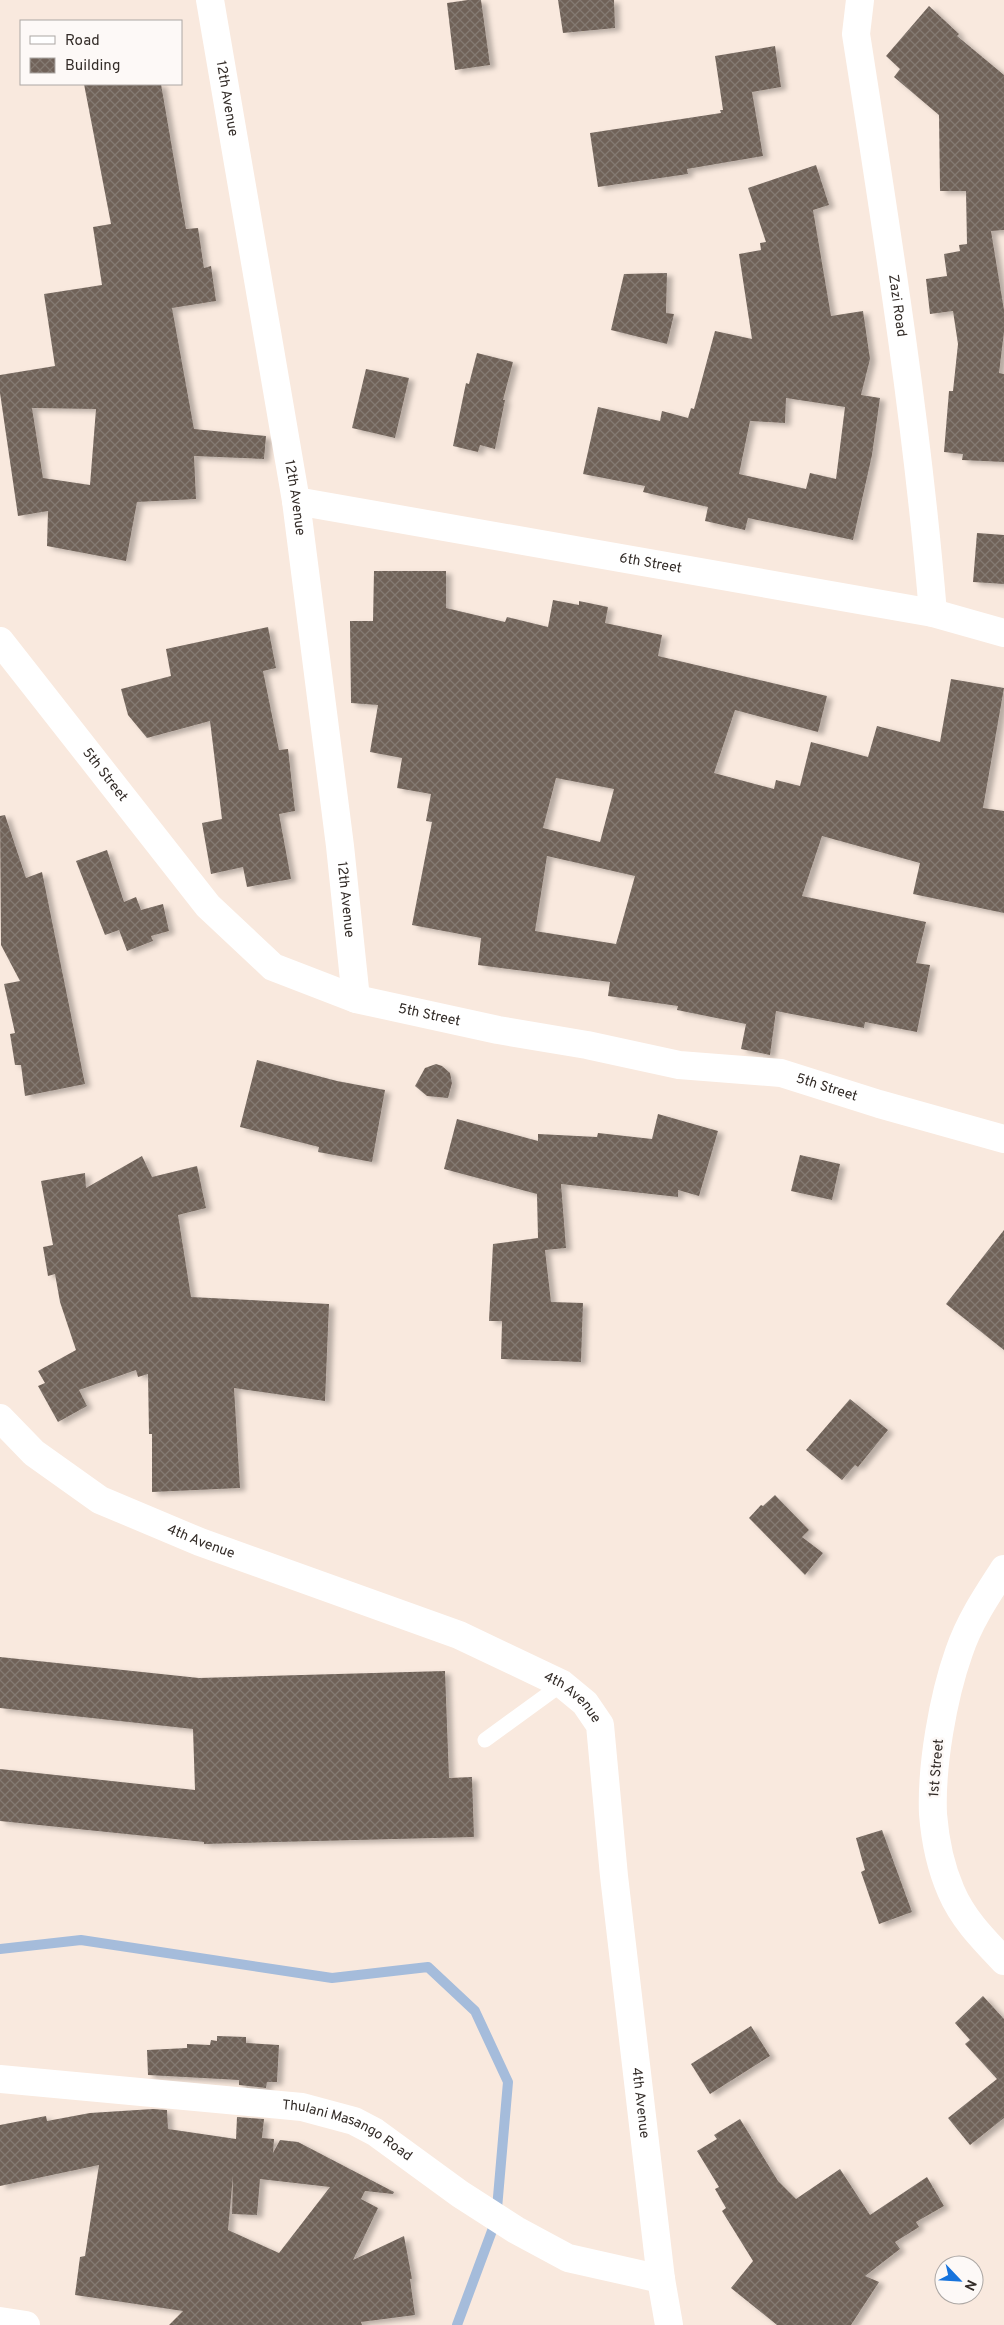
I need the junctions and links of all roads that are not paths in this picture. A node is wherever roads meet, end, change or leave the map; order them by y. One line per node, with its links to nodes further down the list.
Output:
1 (210, 0): 3 (street, 12th Avenue)
2 (860, 0): 4 (street, Zazi Road)
3 (296, 501): 4 (street, 6th Street); 7 (street, 12th Avenue)
4 (933, 613): 5 (street, 6th Street)
5 (1004, 633)
6 (0, 641): 7 (street, 5th Street)
7 (356, 999): 8 (street, 5th Street)
8 (1004, 1139)
9 (0, 1418): 11 (street, 4th Avenue)
10 (1004, 1569): 13 (street, 1st Street)
11 (562, 1684): 12 (lane); 15 (street, 4th Avenue)
12 (485, 1740)
13 (1004, 1961)
14 (0, 2079): 15 (street, Thulani Masango Road)
15 (660, 2279): 18 (street, 4th Avenue)
16 (0, 2321): 17 (street)
17 (26, 2325)
18 (669, 2325)

